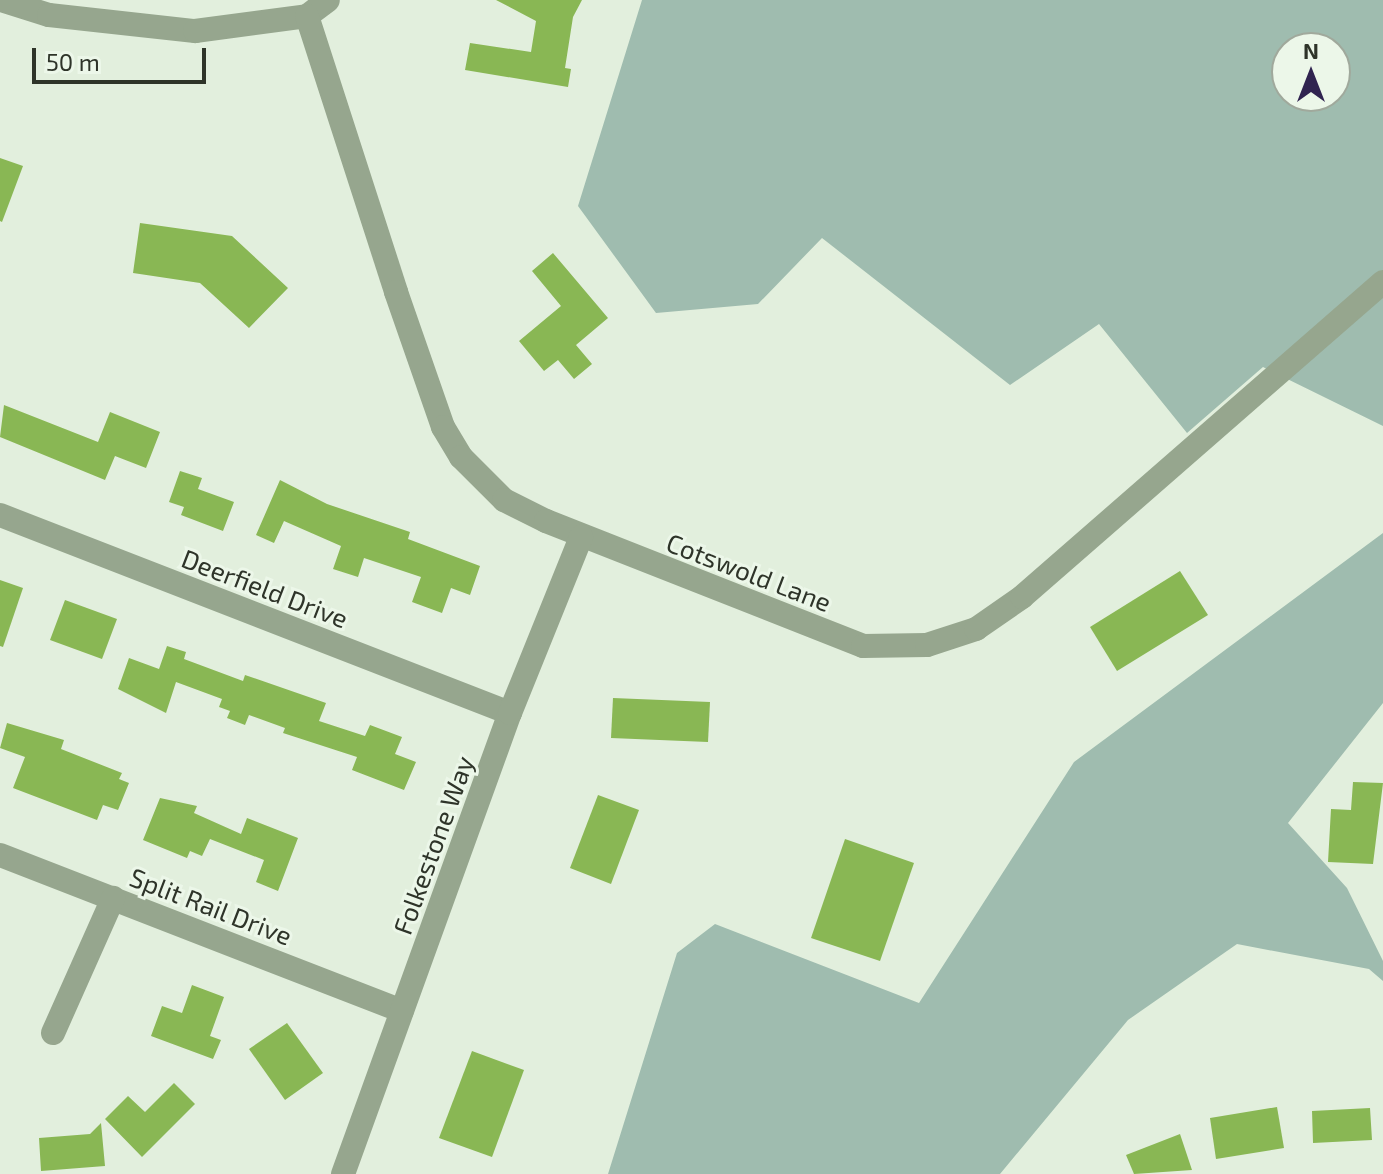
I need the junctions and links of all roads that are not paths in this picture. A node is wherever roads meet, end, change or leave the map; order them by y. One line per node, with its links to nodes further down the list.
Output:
1 (1, 0): 3 (street)
2 (328, 0): 3 (street)
3 (307, 16): 6 (street, Cotswold Lane)
4 (1383, 282): 6 (street, Cotswold Lane)
5 (0, 515): 7 (street, Deerfield Drive)
6 (581, 537): 7 (street, Folkestone Way)
7 (510, 713): 10 (street, Folkestone Way)
8 (0, 855): 9 (street, Split Rail Drive)
9 (113, 898): 10 (street, Split Rail Drive); 11 (street)
10 (402, 1011): 12 (street, Folkestone Way)
11 (53, 1033)
12 (343, 1174)

